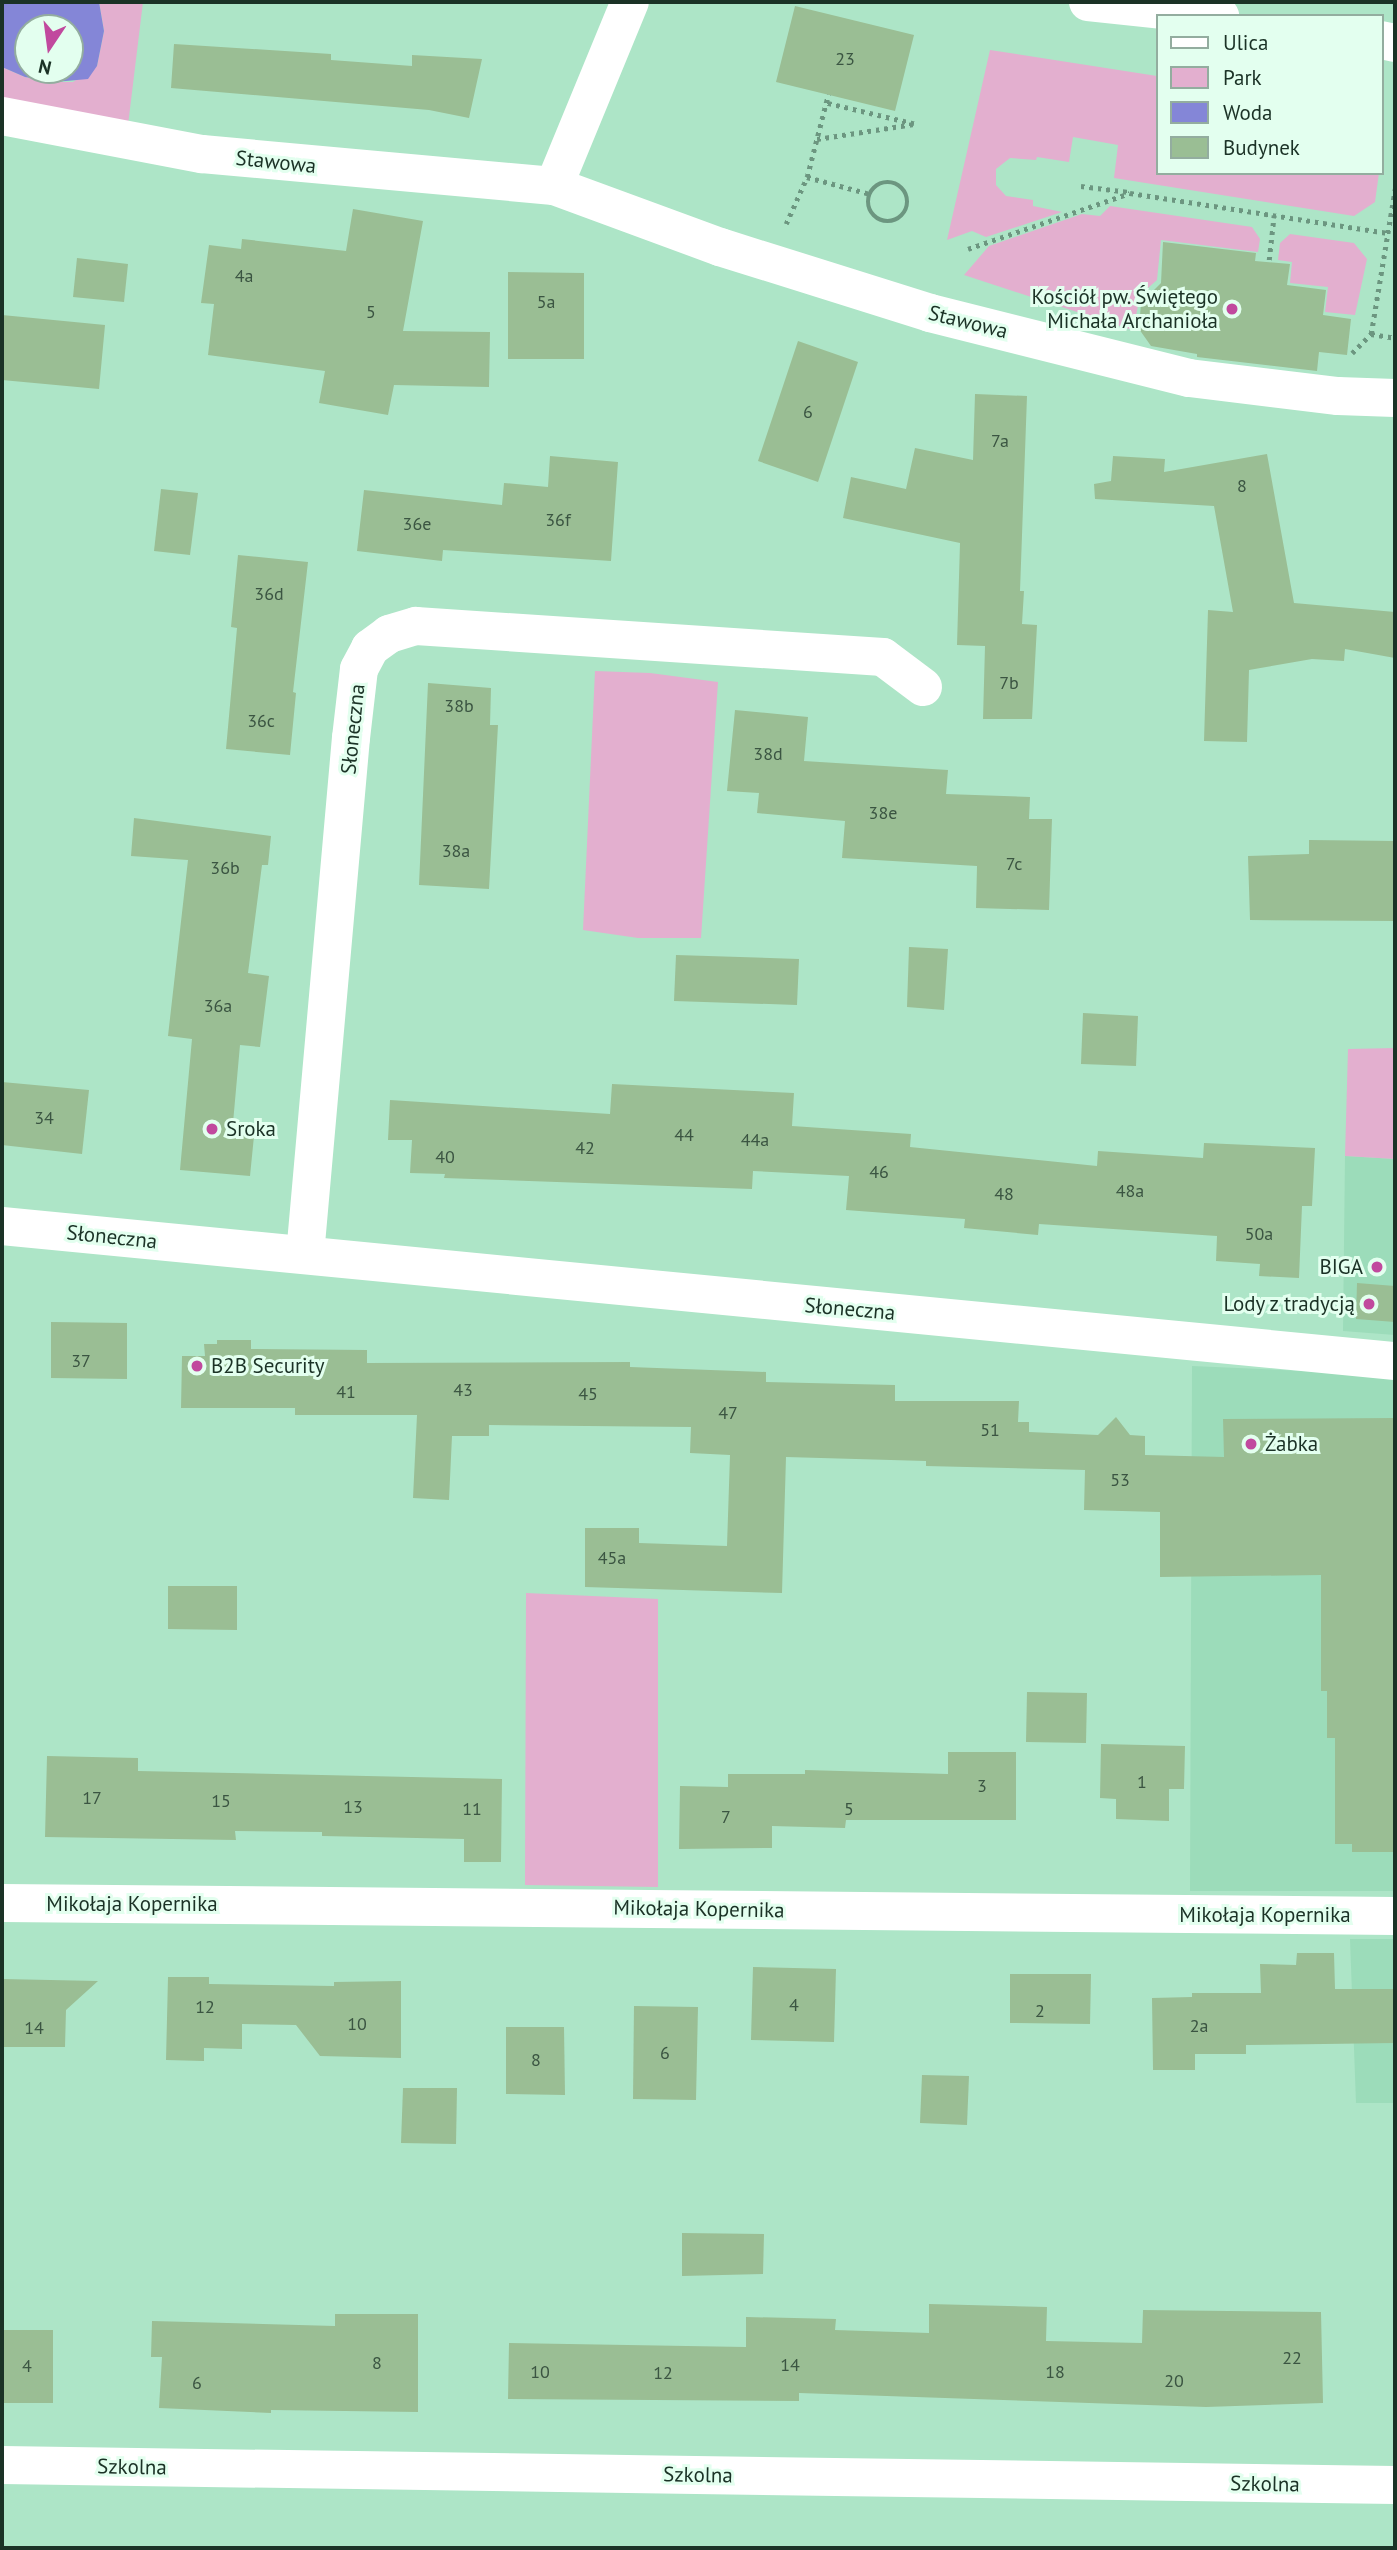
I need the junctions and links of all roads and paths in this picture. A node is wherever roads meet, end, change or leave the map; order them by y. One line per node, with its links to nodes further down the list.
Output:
1 (630, 2): 9 (street)
2 (1088, 2): 3 (street)
3 (1201, 14)
4 (828, 95): 5 (path)
5 (826, 103): 7 (path); 7 (path)
6 (2, 116): 9 (street, Stawowa)
7 (817, 139): 8 (path)
8 (807, 177): 13 (path); 18 (path)
9 (554, 186): 18 (street, Stawowa)
10 (1081, 186): 12 (path)
11 (1395, 189): 15 (path)
12 (1130, 193): 14 (path); 16 (path)
13 (870, 194): 13 (path)
14 (1274, 215): 15 (path); 17 (path)
15 (1388, 233): 19 (path)
16 (968, 249)
17 (1269, 260)
18 (775, 265): 21 (street, Stawowa)
19 (1371, 334): 20 (path); 21 (path)
20 (1395, 338)
21 (1338, 396): 22 (street, Stawowa)
22 (1395, 398)
23 (923, 687): 25 (street, Słoneczna)
24 (2, 1226): 25 (street, Słoneczna)
25 (305, 1255): 26 (street, Słoneczna)
26 (1395, 1361)
27 (2, 1903): 28 (street, Mikołaja Kopernika)
28 (1395, 1916)
29 (2, 2465): 30 (street, Szkolna)
30 (1395, 2486)

